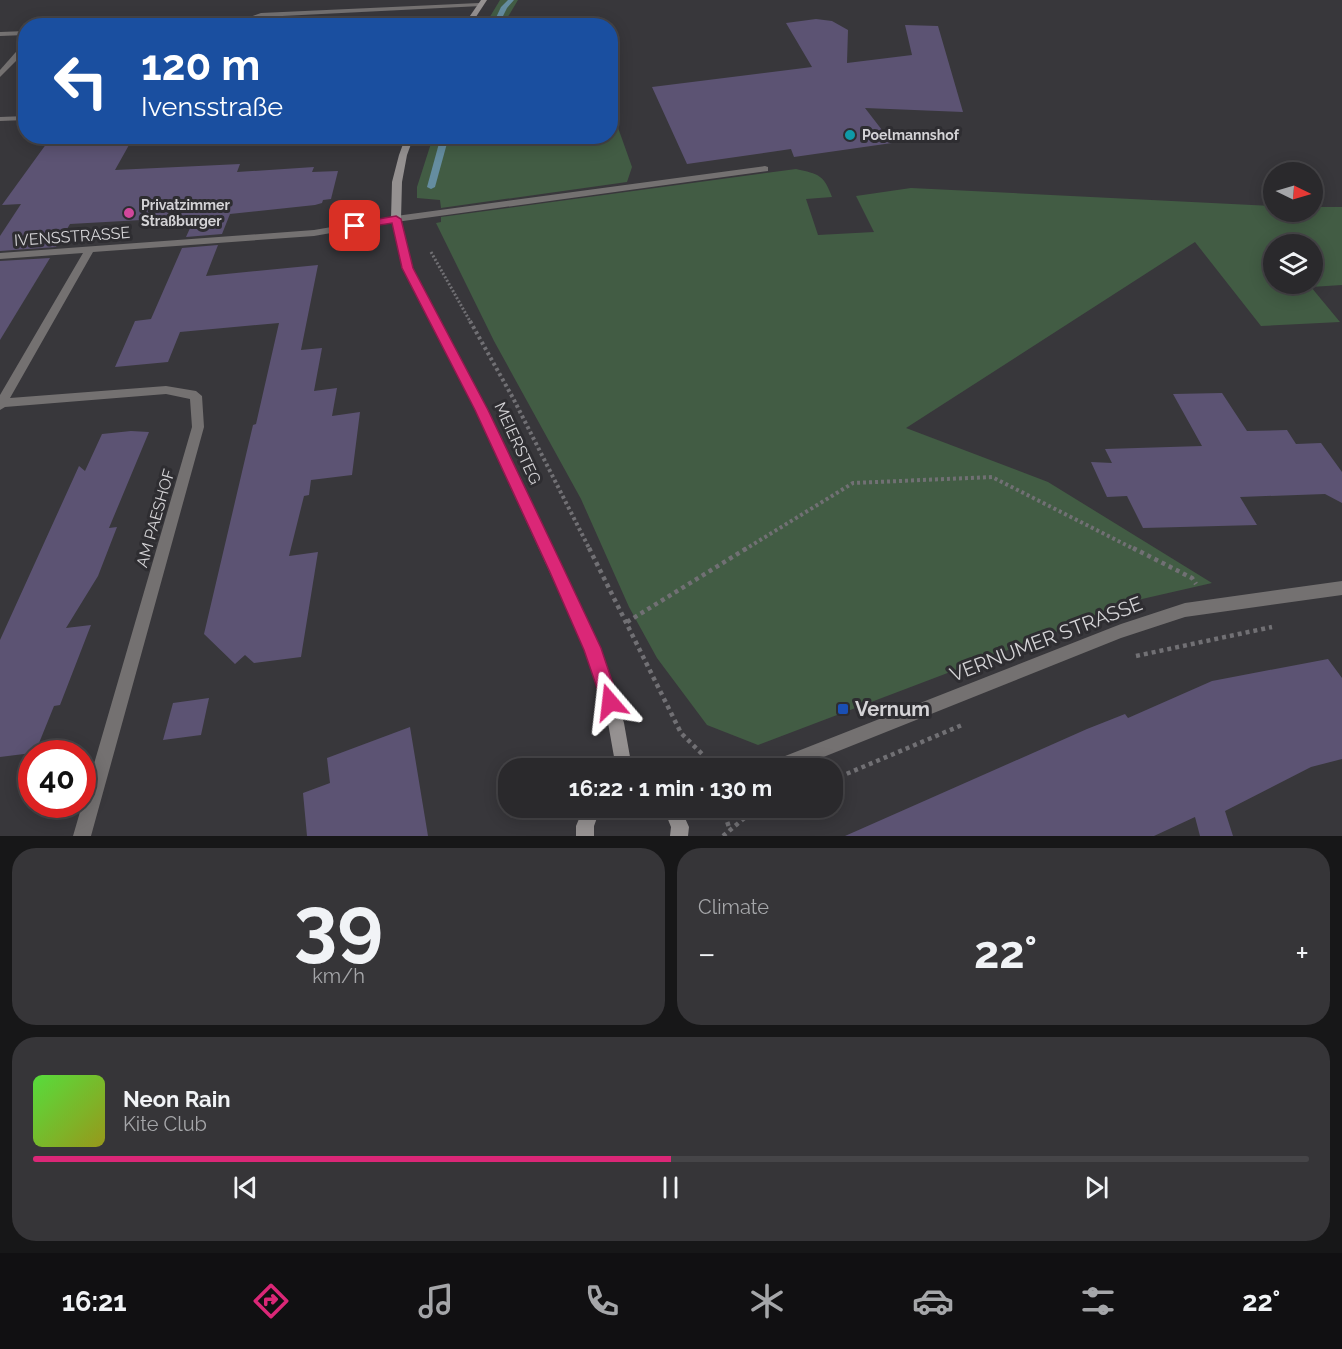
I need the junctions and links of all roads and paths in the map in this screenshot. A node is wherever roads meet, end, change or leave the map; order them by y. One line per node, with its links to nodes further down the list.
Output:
1 (482, 3): 2 (street); 3 (street)
2 (254, 18)
3 (472, 18)
4 (18, 33): 5 (street)
5 (0, 34)
6 (18, 55): 7 (street)
7 (0, 75)
8 (18, 118): 9 (street)
9 (0, 119)
10 (407, 144): 12 (street, MEIERSTEG)
11 (765, 169): 12 (street, IVENSSTRASSE)
12 (396, 219): 14 (street, IVENSSTRASSE); 24 (street, MEIERSTEG)
13 (429, 244): 19 (path)
14 (90, 249): 15 (street, IVENSSTRASSE); 16 (street)
15 (0, 256)
16 (0, 404): 33 (street, AM PAESHOF)
17 (1342, 588): 18 (street, VERNUMER STRASSE)
18 (1212, 606): 19 (path); 21 (path); 26 (street, VERNUMER STRASSE)
19 (627, 622): 25 (path)
20 (1275, 626): 21 (path)
21 (1231, 635): 22 (path)
22 (1129, 657)
23 (964, 724): 27 (path)
24 (622, 758)
25 (704, 758)
26 (799, 758)
27 (843, 775)
28 (588, 818): 34 (street)
29 (677, 818): 35 (street)
30 (726, 818): 32 (path)
31 (744, 818): 32 (path)
32 (730, 830): 36 (path)
33 (82, 836)
34 (585, 836)
35 (679, 836)
36 (723, 836)

